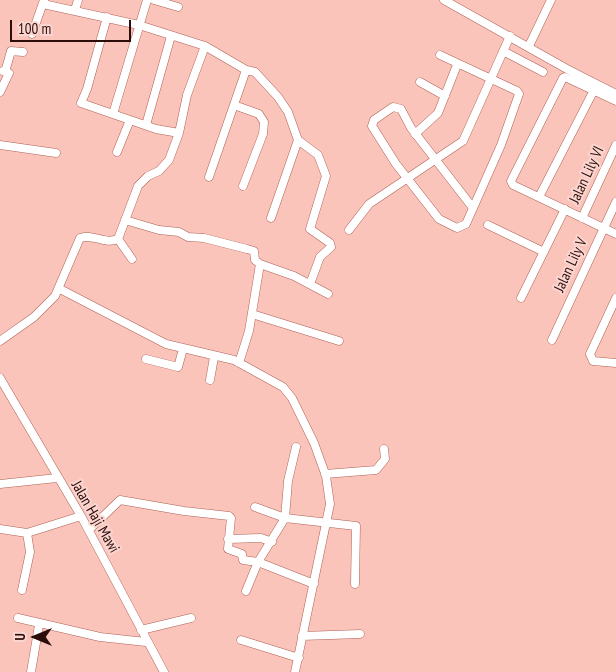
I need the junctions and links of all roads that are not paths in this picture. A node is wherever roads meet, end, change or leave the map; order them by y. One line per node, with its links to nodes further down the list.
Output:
1 (78, 0): 8 (street)
2 (147, 0): 10 (street)
3 (154, 0): 7 (street)
4 (444, 0): 13 (street)
5 (551, 0): 15 (street)
6 (44, 2): 8 (street); 11 (street)
7 (178, 7)
8 (75, 10): 9 (street)
9 (106, 17): 10 (street); 31 (street)
10 (139, 25): 12 (street); 31 (street)
11 (32, 34)
12 (171, 36): 14 (street); 33 (street)
13 (510, 36): 15 (street); 16 (street)
14 (205, 46): 20 (street); 34 (street)
15 (529, 46): 27 (street)
16 (503, 51): 22 (street); 23 (street)
17 (23, 52): 21 (street)
18 (440, 55): 19 (street)
19 (457, 65): 23 (street); 28 (street)
20 (246, 70): 30 (street); 36 (street)
21 (2, 71): 26 (street)
22 (543, 72)
23 (489, 79): 41 (street); 47 (street)
24 (420, 82): 28 (street)
25 (594, 90): 29 (street); 45 (street); 45 (street)
26 (0, 92)
27 (616, 94)
28 (445, 96): 35 (street)
29 (616, 101)
30 (234, 104): 42 (street); 44 (street)
31 (113, 114): 32 (street)
32 (130, 120): 33 (street); 39 (street)
33 (146, 125): 34 (street)
34 (179, 133): 51 (street)
35 (415, 134): 41 (street); 43 (street)
36 (298, 140): 49 (street); 60 (street)
37 (616, 145): 50 (street, Jalan Lily VI)
38 (0, 146): 40 (street)
39 (117, 152)
40 (56, 153)
41 (435, 160): 43 (street); 47 (street)
42 (209, 177)
43 (407, 179): 47 (street); 54 (street)
44 (243, 186)
45 (539, 196): 48 (street)
46 (616, 202): 53 (street, Jalan Lily V)
47 (473, 208)
48 (565, 209): 50 (street); 57 (street)
49 (271, 218)
50 (582, 218): 53 (street)
51 (125, 220): 56 (street); 59 (street)
52 (488, 225): 57 (street)
53 (603, 228): 55 (street); 66 (street, Jalan Lily V)
54 (349, 230)
55 (616, 234)
56 (118, 239): 58 (street); 61 (street)
57 (544, 252): 63 (street)
58 (132, 260)
59 (260, 264): 60 (street); 65 (street)
60 (310, 284): 62 (street)
61 (60, 289): 67 (street); 69 (street)
62 (328, 294)
63 (521, 298)
64 (616, 298): 73 (street)
65 (252, 314): 68 (street); 72 (street)
66 (552, 340)
67 (0, 341)
68 (339, 341)
69 (183, 349): 70 (street); 71 (street)
70 (214, 357): 72 (street); 75 (street)
71 (146, 359)
72 (239, 363): 79 (street)
73 (616, 363)
74 (0, 378): 76 (street, Jalan Haji Mawi)
75 (210, 380)
76 (2, 387): 80 (street, Jalan Haji Mawi)
77 (296, 447): 84 (street)
78 (384, 450): 79 (street)
79 (325, 474): 85 (street)
80 (57, 478): 81 (street); 83 (street, Jalan Haji Mawi)
81 (0, 484)
82 (255, 507): 84 (street)
83 (81, 516): 87 (street, Jalan Haji Mawi); 88 (street)
84 (285, 518): 85 (street); 90 (street)
85 (328, 524): 92 (street); 93 (street)
86 (0, 529): 88 (street)
87 (88, 530): 89 (street); 99 (street, Jalan Haji Mawi)
88 (27, 533): 94 (street)
89 (228, 539): 90 (street); 91 (street)
90 (272, 542): 91 (street)
91 (258, 562): 92 (street); 95 (street)
92 (314, 584): 101 (street)
93 (355, 584)
94 (22, 590)
95 (246, 591)
96 (18, 618): 98 (street)
97 (191, 618): 99 (street)
98 (39, 625): 103 (street); 106 (street)
99 (141, 630): 103 (street, Jalan Haji Mawi)
100 (360, 634): 101 (street)
101 (302, 636): 104 (street)
102 (241, 640): 104 (street)
103 (146, 642): 107 (street, Jalan Haji Mawi)
104 (299, 658): 105 (street)
105 (296, 671): 108 (street)
106 (31, 672)
107 (164, 672)
108 (305, 672)

